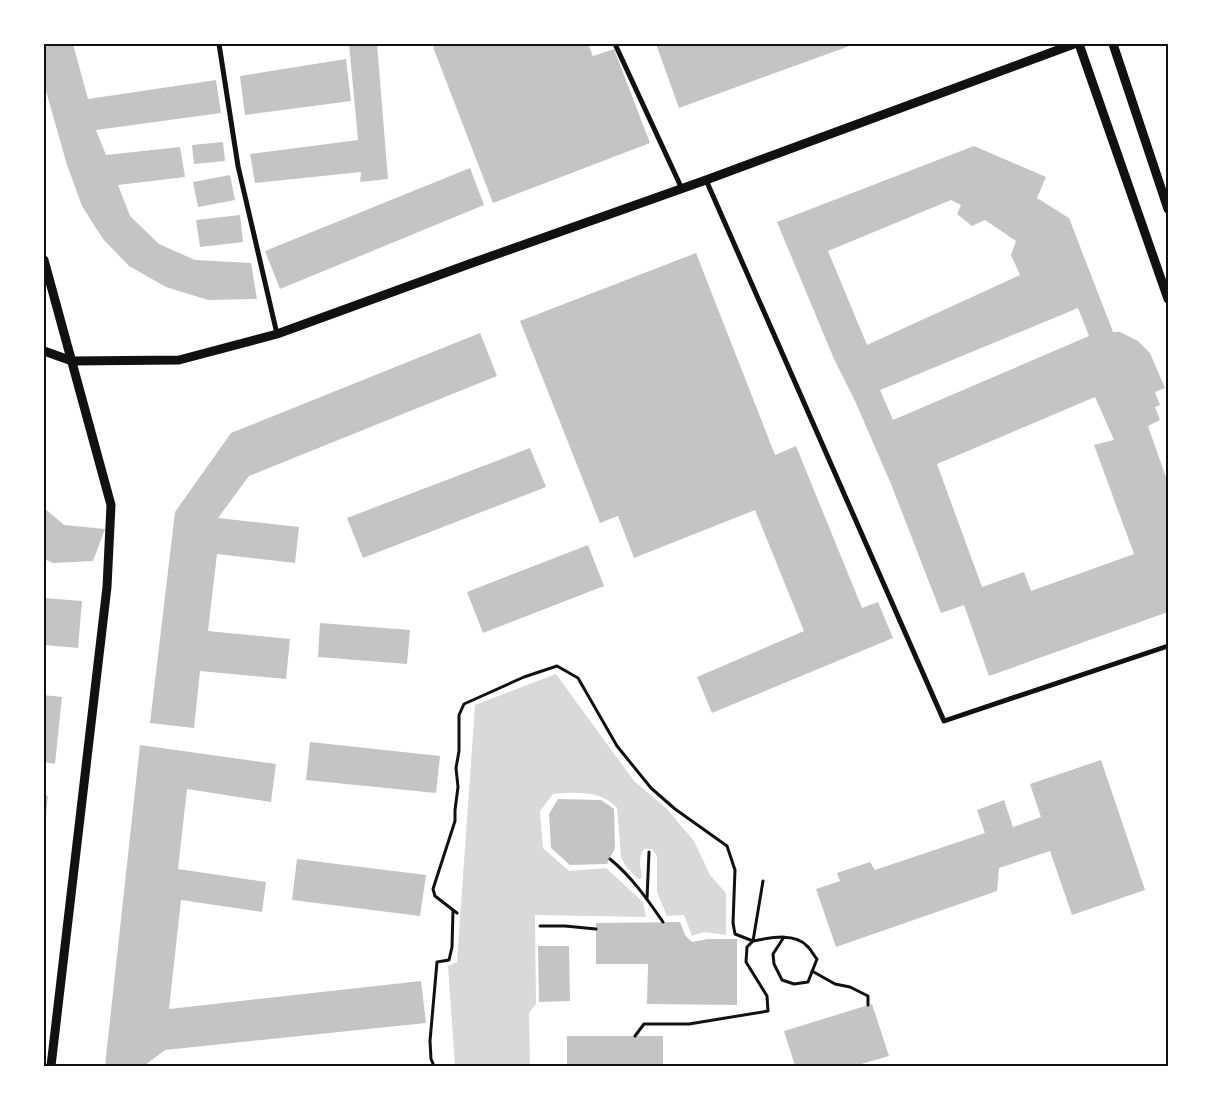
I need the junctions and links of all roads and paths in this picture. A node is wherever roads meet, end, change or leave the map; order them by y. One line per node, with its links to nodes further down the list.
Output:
1 (218, 44): 11 (street)
2 (615, 44): 7 (street)
3 (1074, 44): 6 (street)
4 (1079, 44): 10 (street)
5 (1113, 44): 8 (street)
6 (706, 180): 7 (street); 14 (street)
7 (682, 189): 11 (street)
8 (1168, 209)
9 (44, 260): 13 (street)
10 (1168, 299)
11 (277, 334): 13 (street)
12 (44, 351): 13 (street)
13 (72, 361): 29 (street)
14 (1168, 646)
15 (649, 852): 18 (path)
16 (610, 859): 18 (path)
17 (763, 881): 25 (path)
18 (647, 900): 21 (path)
19 (453, 911): 20 (path); 25 (path); 30 (path)
20 (457, 914)
21 (662, 922)
22 (540, 926): 23 (path)
23 (596, 929)
24 (784, 937): 25 (path); 26 (path); 26 (path)
25 (752, 941): 28 (path)
26 (812, 971): 27 (path)
27 (868, 1005)
28 (635, 1036)
29 (51, 1066)
30 (434, 1066)

